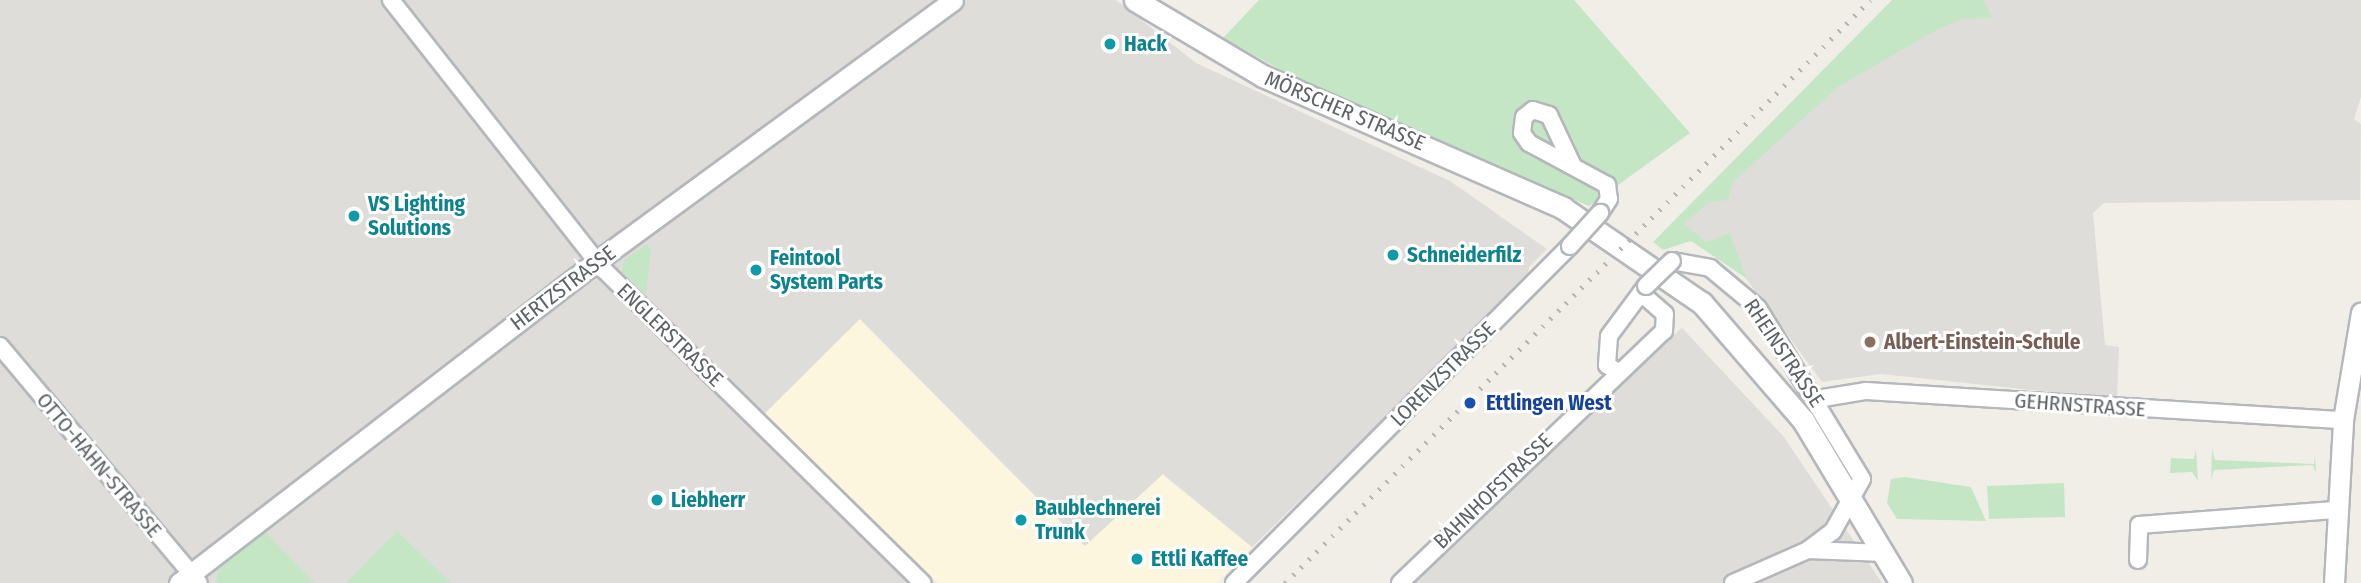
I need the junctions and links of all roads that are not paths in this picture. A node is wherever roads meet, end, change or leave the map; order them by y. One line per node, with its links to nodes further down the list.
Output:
1 (392, 0): 6 (street, ENGLERSTRASSE)
2 (953, 0): 6 (street, HERTZSTRASSE)
3 (1135, 0): 5 (main road, MÖRSCHER STRASSE)
4 (1573, 166): 20 (street, LORENZSTRASSE, bridge)
5 (1563, 208): 13 (main road, RHEINSTRASSE)
6 (597, 261): 18 (street, HERTZSTRASSE); 19 (street, ENGLERSTRASSE)
7 (1644, 290): 10 (street); 10 (street, BAHNHOFSTRASSE); 11 (street, RHEINSTRASSE, bridge)
8 (2361, 312): 12 (street)
9 (0, 346): 18 (street, OTTO-HAHN-STRASSE)
10 (1618, 372): 21 (street, BAHNHOFSTRASSE)
11 (1817, 399): 12 (street, GEHRNSTRASSE); 13 (street, RHEINSTRASSE)
12 (2343, 420): 14 (street)
13 (1853, 499): 15 (street); 16 (main road, RHEINSTRASSE)
14 (2334, 510): 17 (street); 24 (street)
15 (1808, 550): 16 (street); 22 (street)
16 (1885, 553): 23 (main road, RHEINSTRASSE)
17 (2138, 560)
18 (189, 579)
19 (922, 583)
20 (1234, 583)
21 (1400, 583)
22 (1733, 583)
23 (1901, 583)
24 (2334, 583)

